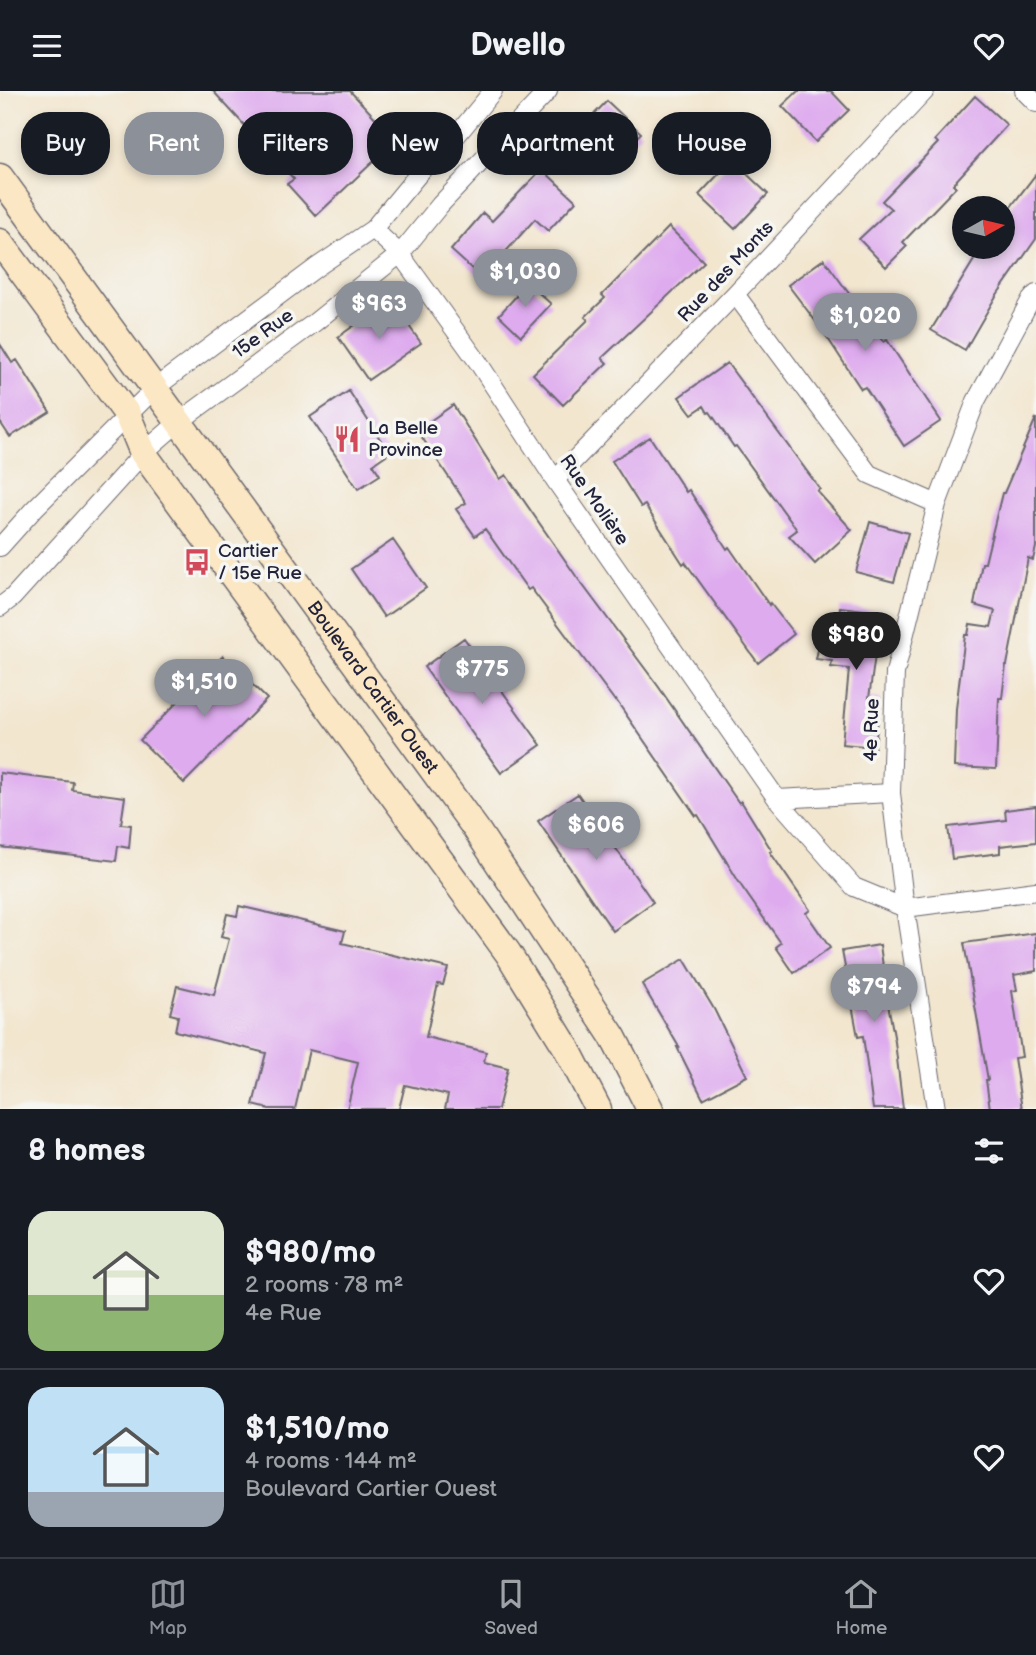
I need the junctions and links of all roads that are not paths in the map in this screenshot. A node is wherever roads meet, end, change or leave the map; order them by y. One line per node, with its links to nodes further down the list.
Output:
1 (493, 91): 7 (street, 15e Rue)
2 (548, 91): 9 (street, 15e Rue)
3 (925, 91): 10 (street, Rue des Monts)
4 (1024, 91): 5 (street)
5 (1036, 103)
6 (0, 177): 12 (street, Boulevard Cartier Ouest)
7 (373, 229): 9 (street, Rue Molière); 12 (street, 15e Rue)
8 (0, 241): 13 (street)
9 (400, 254): 14 (street, 15e Rue); 16 (street, Rue Molière)
10 (735, 294): 16 (street, Rue des Monts); 17 (street)
11 (1036, 294): 17 (street, 4e Rue)
12 (155, 388): 13 (street, 15e Rue); 14 (street, Boulevard Cartier Ouest)
13 (127, 414): 15 (street); 18 (street, 15e Rue)
14 (180, 421): 15 (street, 15e Rue); 25 (street, Boulevard Cartier Ouest)
15 (144, 453): 19 (street, 15e Rue); 24 (street)
16 (555, 480): 21 (street, Rue Molière)
17 (937, 504): 20 (street, 4e Rue)
18 (0, 547)
19 (0, 607)
20 (891, 793): 21 (street); 23 (street, 4e Rue)
21 (777, 799): 23 (street, Rue Molière)
22 (1036, 891): 23 (street, Rue Molière)
23 (905, 908): 26 (street, 4e Rue)
24 (598, 1109)
25 (650, 1109)
26 (936, 1109)

